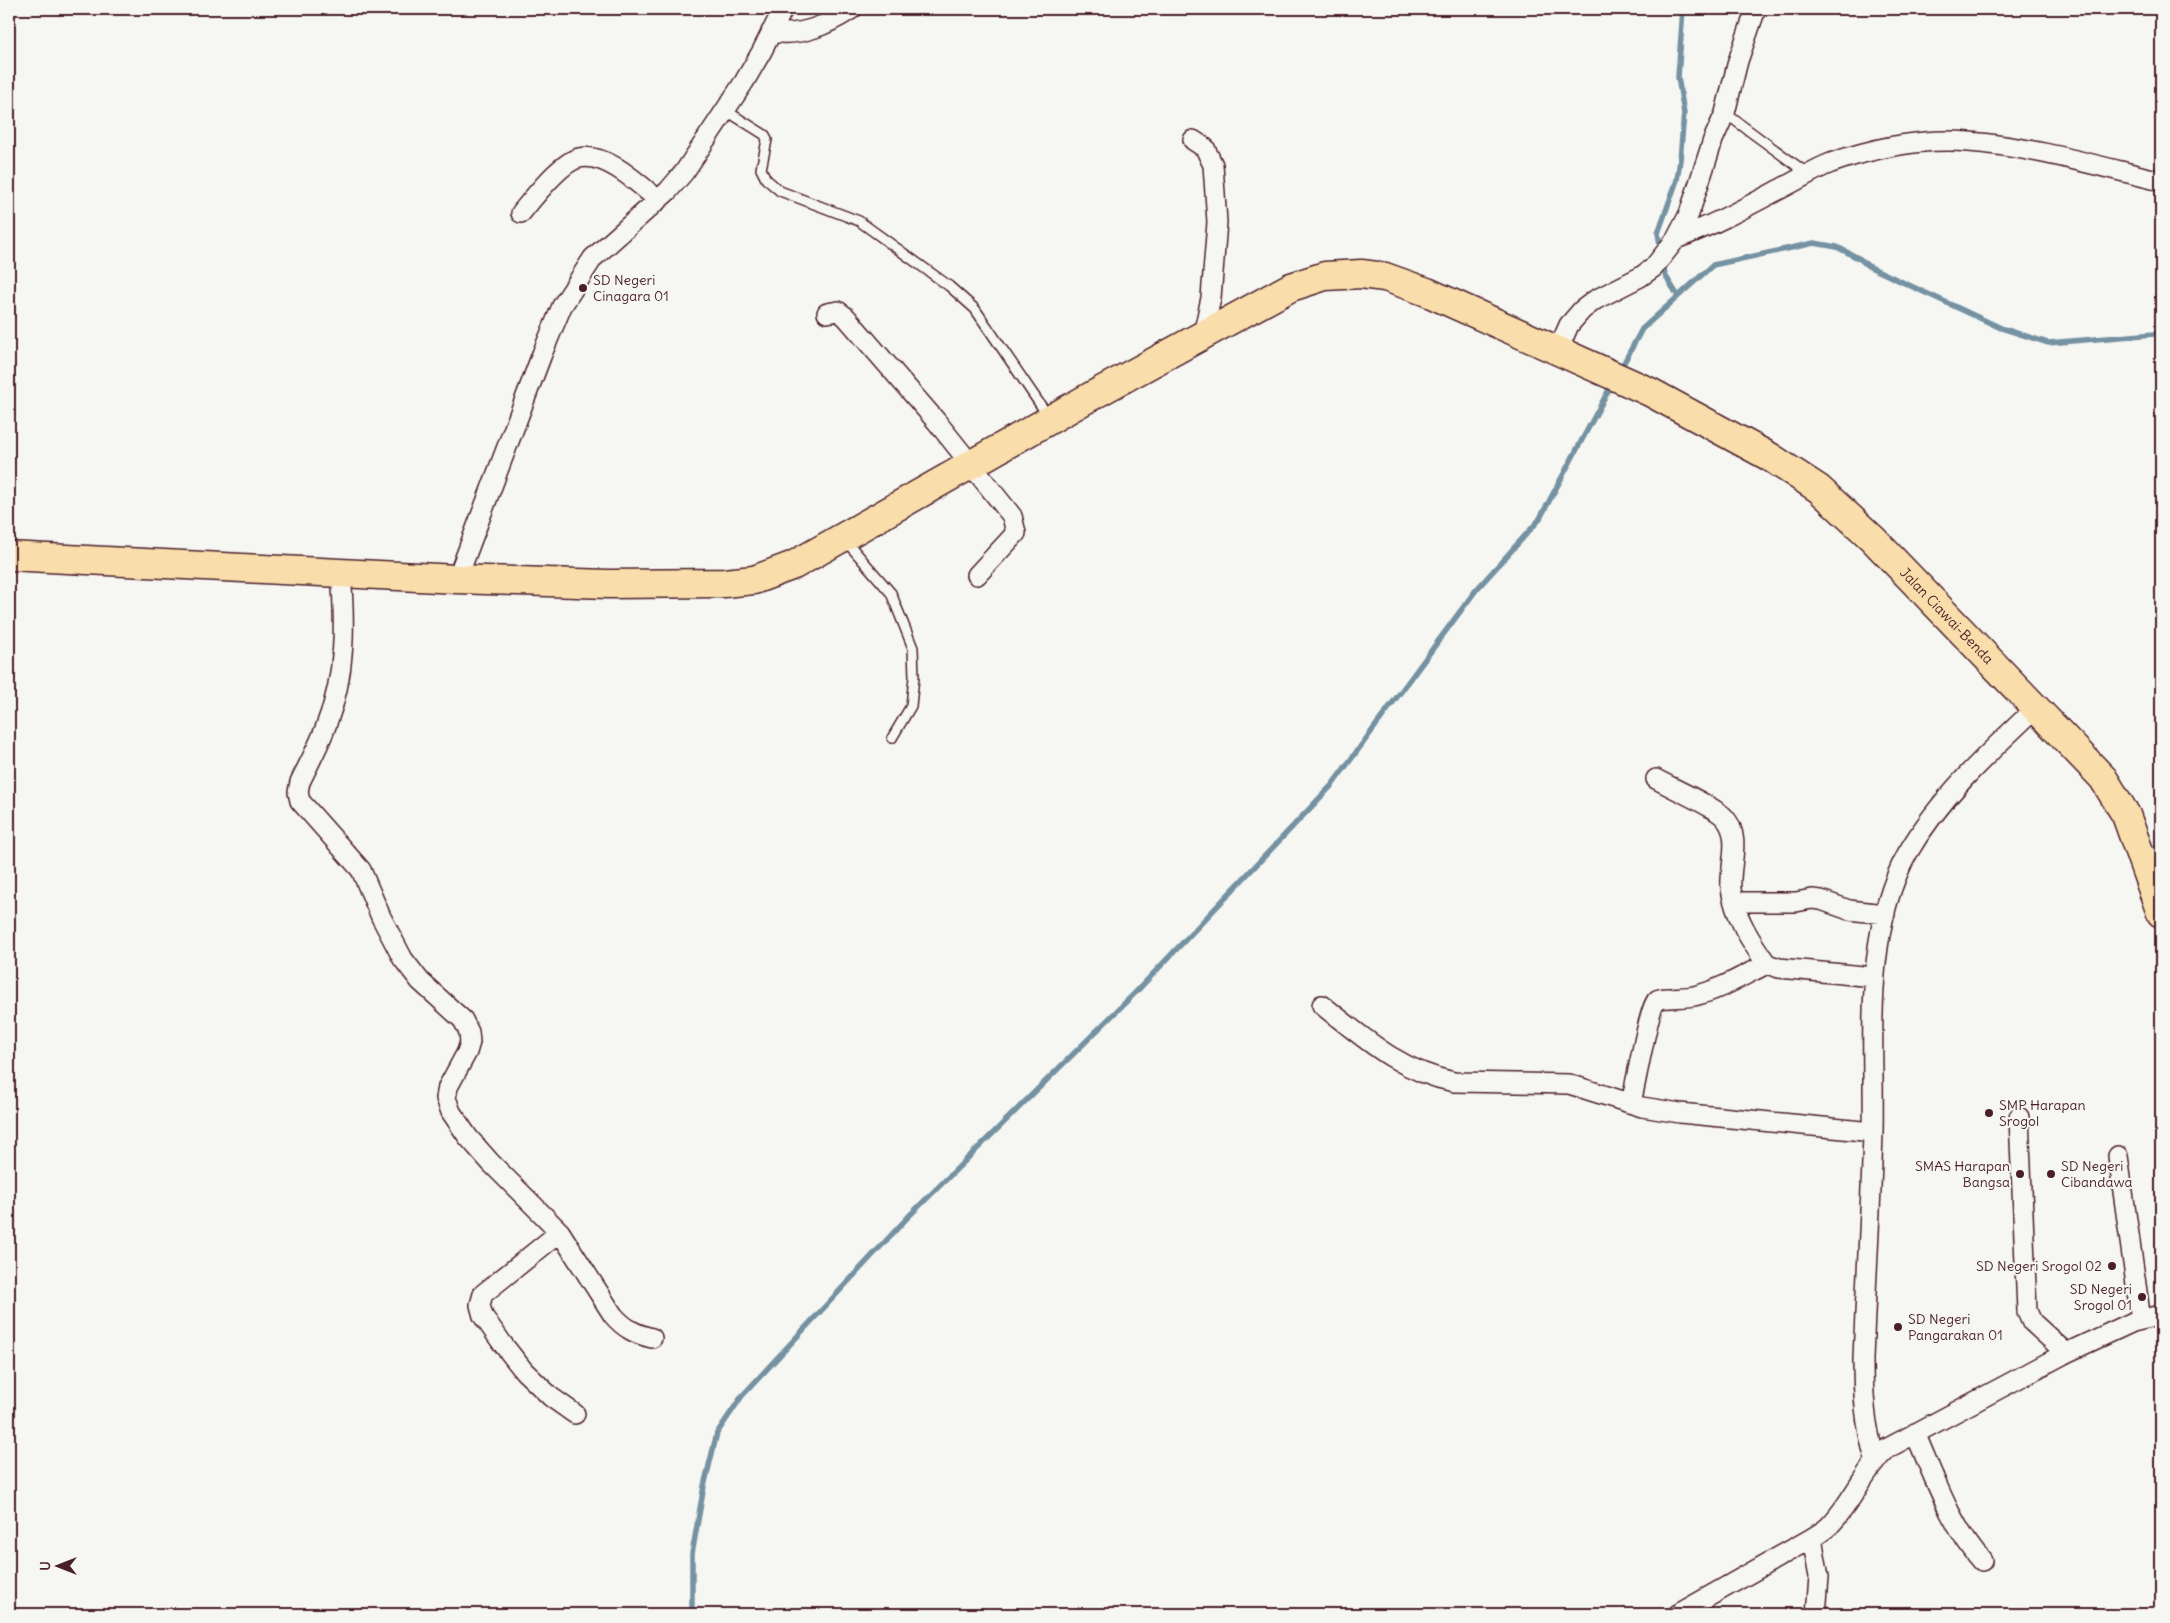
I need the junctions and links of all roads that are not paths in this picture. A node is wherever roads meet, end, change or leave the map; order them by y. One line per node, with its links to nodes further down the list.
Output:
1 (783, 9): 4 (street)
2 (852, 9): 4 (street)
3 (1756, 9): 6 (street)
4 (772, 32): 5 (street)
5 (725, 110): 10 (street); 16 (lane)
6 (1725, 113): 8 (lane); 12 (street)
7 (1192, 140): 14 (street)
8 (1808, 174): 9 (street); 12 (street)
9 (2161, 181)
10 (658, 200): 11 (street); 22 (street)
11 (521, 213)
12 (1676, 240): 15 (street)
13 (826, 313): 17 (street)
14 (1203, 336): 15 (highway, Jalan Ciawai-Benda); 16 (highway, Jalan Ciawai-Benda)
15 (1563, 352): 23 (highway, Jalan Ciawai-Benda)
16 (1050, 420): 17 (highway, Jalan Ciawai-Benda)
17 (970, 465): 18 (highway, Jalan Ciawai-Benda); 21 (street)
18 (842, 538): 22 (highway, Jalan Ciawai-Benda); 24 (lane)
19 (9, 556): 20 (highway, Jalan Ciawai-Benda)
20 (341, 572): 22 (highway, Jalan Ciawai-Benda); 37 (street)
21 (977, 574)
22 (456, 579)
23 (2036, 707): 26 (highway, Jalan Ciawai-Benda); 29 (street)
24 (892, 738)
25 (1656, 779): 27 (street)
26 (2153, 859): 28 (highway, Jalan Ciawai-Benda)
27 (1735, 902): 29 (street); 30 (street)
28 (2161, 912)
29 (1885, 914): 31 (street)
30 (1768, 964): 31 (street); 33 (street)
31 (1874, 977): 35 (street)
32 (1322, 1005): 33 (street)
33 (1631, 1103): 35 (street)
34 (2018, 1117): 41 (street)
35 (1873, 1132): 44 (street)
36 (2118, 1156): 39 (street)
37 (560, 1232): 40 (street); 42 (street)
38 (2161, 1315): 39 (street)
39 (2140, 1320): 41 (street)
40 (652, 1338)
41 (2066, 1353): 43 (street)
42 (574, 1414)
43 (1914, 1433): 44 (street); 46 (street)
44 (1875, 1459): 45 (street)
45 (1812, 1538): 47 (street); 48 (street)
46 (1982, 1561)
47 (1678, 1614)
48 (1816, 1614)

